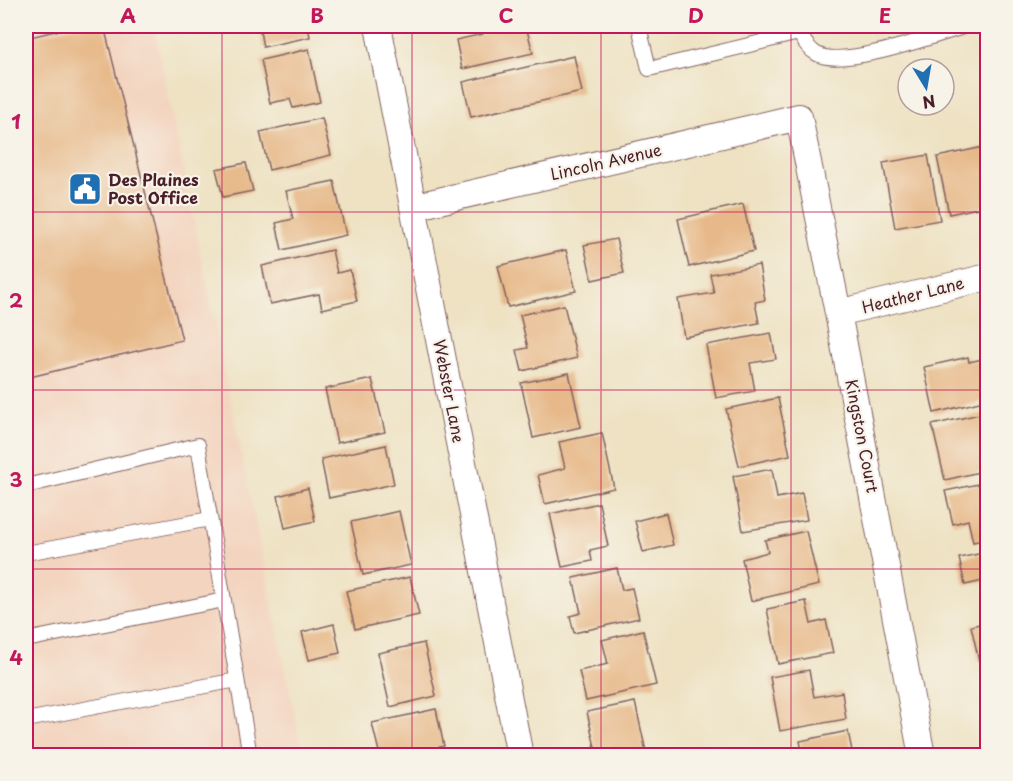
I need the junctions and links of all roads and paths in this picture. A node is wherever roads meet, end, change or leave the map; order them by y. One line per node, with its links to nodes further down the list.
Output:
1 (378, 26): 6 (street, Webster Lane)
2 (639, 26): 4 (lane)
3 (966, 26): 4 (lane)
4 (799, 29)
5 (800, 117): 6 (street, Lincoln Avenue); 8 (street, Kingston Court)
6 (413, 207): 17 (street, Webster Lane)
7 (987, 277): 8 (street, Heather Lane)
8 (838, 313): 18 (street, Kingston Court)
9 (26, 486): 10 (lane)
10 (210, 519): 11 (lane); 12 (lane)
11 (26, 553)
12 (224, 600): 13 (lane); 14 (lane)
13 (26, 640)
14 (237, 680): 15 (lane); 16 (lane)
15 (26, 720)
16 (250, 756)
17 (520, 756)
18 (922, 756)

